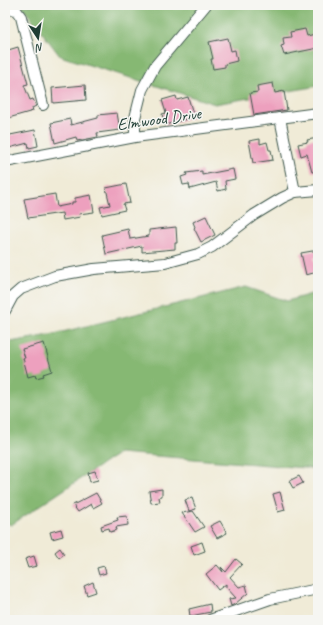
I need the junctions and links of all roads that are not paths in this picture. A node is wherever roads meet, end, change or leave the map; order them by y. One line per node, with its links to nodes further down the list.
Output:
1 (206, 5): 6 (street)
2 (5, 9): 3 (street)
3 (43, 105)
4 (318, 113): 5 (street, Elmwood Drive)
5 (280, 118): 6 (street, Elmwood Drive); 9 (street)
6 (135, 137): 7 (street, Elmwood Drive)
7 (5, 162)
8 (318, 190): 9 (street)
9 (295, 192): 10 (street)
10 (5, 311)
11 (318, 589): 12 (street)
12 (210, 620)

